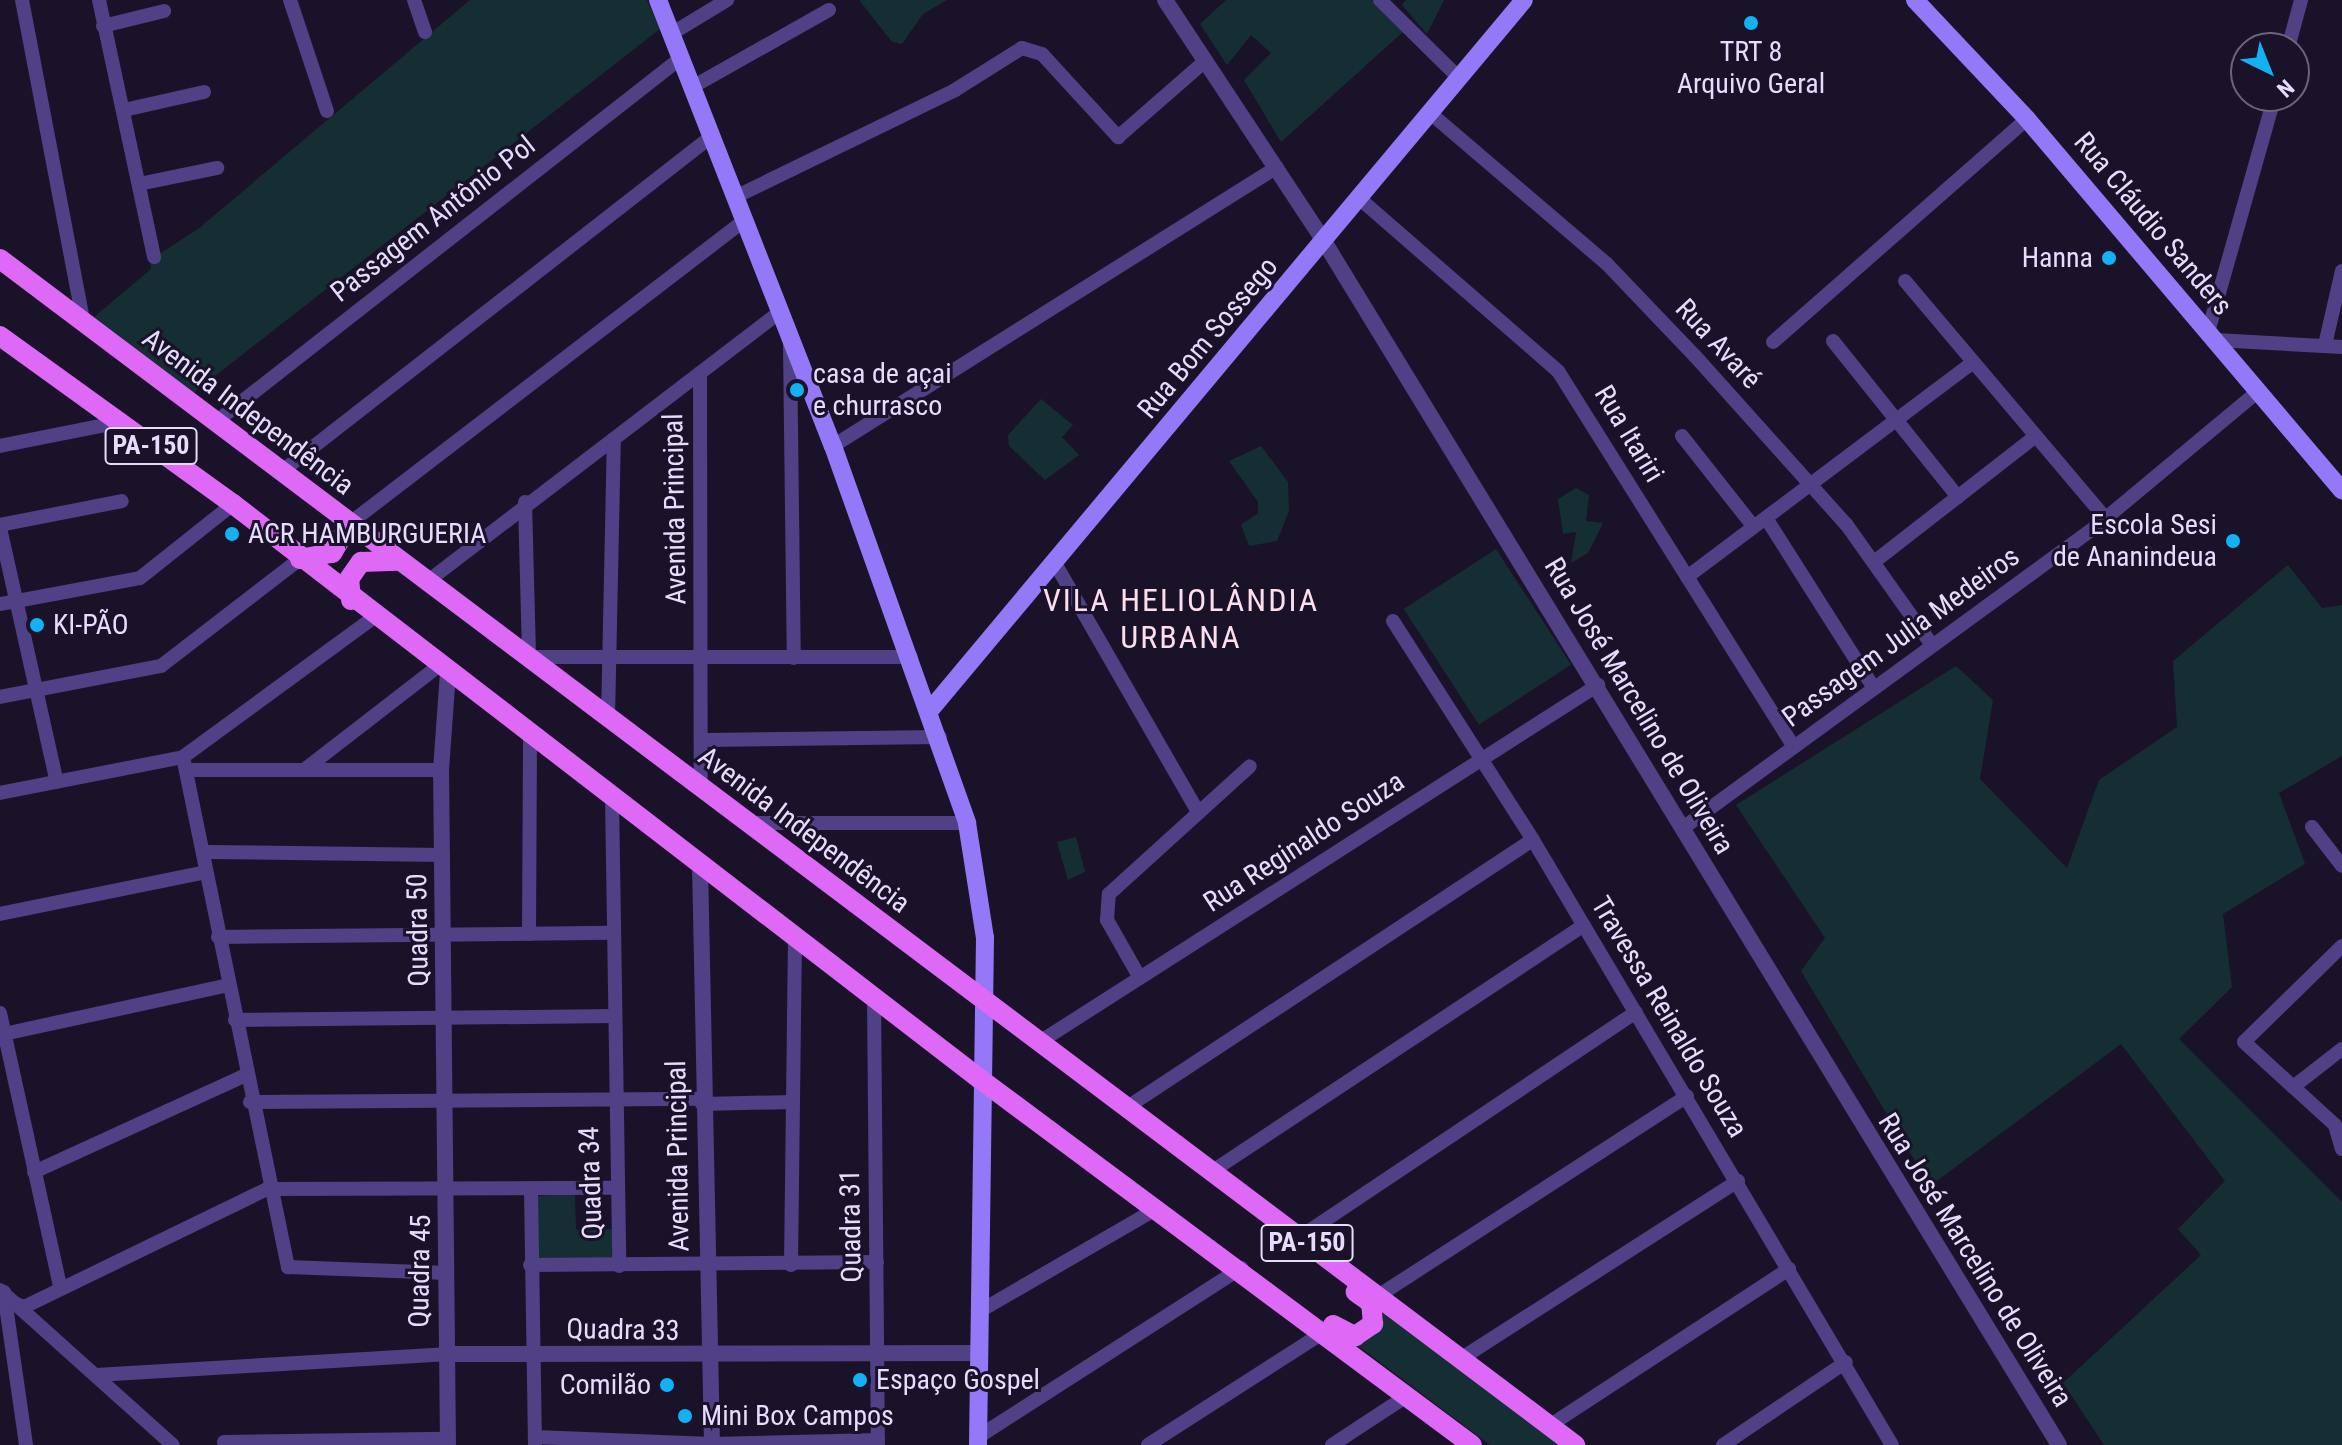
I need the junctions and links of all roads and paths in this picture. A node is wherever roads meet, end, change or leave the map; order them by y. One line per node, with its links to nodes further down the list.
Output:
1 (22, 0): 41 (street)
2 (99, 0): 14 (street)
3 (414, 0): 15 (street)
4 (658, 0): 17 (main road)
5 (727, 0): 17 (street)
6 (1165, 0): 19 (street, Rua José Marcelino de Oliveira)
7 (1380, 0): 20 (street)
8 (1524, 0): 20 (main road, Rua Bom Sossego)
9 (1915, 0): 27 (main road, Rua Cláudio Sanders)
10 (2301, 0): 16 (street)
11 (295, 1): 24 (street)
12 (829, 10): 21 (street)
13 (164, 11): 14 (street)
14 (103, 26): 23 (street)
15 (425, 32)
16 (2292, 32)
17 (671, 34): 18 (main road)
18 (681, 58): 21 (main road); 52 (street, Passagem Antônio Pol)
19 (1205, 61): 29 (street, Rua José Marcelino de Oliveira); 32 (street)
20 (1458, 77): 25 (main road, Rua Bom Sossego)
21 (694, 86): 28 (main road)
22 (204, 92): 23 (street)
23 (124, 110): 31 (street)
24 (327, 111)
25 (1429, 112): 33 (main road, Rua Bom Sossego); 61 (street, Rua Avaré)
26 (2271, 112): 44 (street)
27 (2027, 119): 44 (main road, Rua Cláudio Sanders); 46 (street)
28 (712, 136): 32 (main road); 60 (street)
29 (1277, 167): 35 (street, Rua José Marcelino de Oliveira); 59 (street)
30 (217, 168): 31 (street)
31 (139, 184): 36 (street)
32 (735, 197): 34 (main road)
33 (1360, 199): 35 (main road, Rua Bom Sossego); 75 (street, Rua Itariri)
34 (744, 221): 40 (main road); 69 (street)
35 (1325, 243): 74 (main road, Rua Bom Sossego); 89 (street, Rua José Marcelino de Oliveira)
36 (154, 257)
37 (0, 259): 41 (main road, Avenida Independência / PA-150)
38 (2342, 271): 47 (street)
39 (1905, 281): 49 (street)
40 (781, 311): 43 (main road); 50 (street)
41 (84, 325): 52 (main road, Avenida Independência / PA-150)
42 (0, 336): 54 (main road, PA-150)
43 (790, 336): 59 (main road); 86 (street)
44 (2212, 336): 47 (street); 51 (main road, Rua Cláudio Sanders)
45 (1833, 341): 53 (street)
46 (1773, 342)
47 (2325, 345): 48 (street)
48 (2342, 347)
49 (1972, 363): 53 (street); 56 (street)
50 (700, 373): 57 (street); 85 (street, Avenida Principal)
51 (2257, 392): 62 (main road, Rua Cláudio Sanders); 67 (street, Passagem Julia Medeiros)
52 (217, 421): 60 (main road, Avenida Independência / PA-150)
53 (1895, 421): 61 (street); 63 (street)
54 (115, 423): 58 (street); 66 (main road, PA-150)
55 (1682, 436): 68 (street)
56 (2036, 436): 63 (street); 67 (street)
57 (614, 439): 65 (street); 87 (street)
58 (0, 446)
59 (833, 446): 84 (main road)
60 (281, 472): 69 (main road, Avenida Independência / PA-150)
61 (1811, 483): 68 (street); 73 (street, Rua Avaré)
62 (2342, 490)
63 (1958, 497): 73 (street)
64 (122, 501): 70 (street)
65 (525, 502): 76 (street); 83 (street)
66 (233, 504): 71 (main road, PA-150); 77 (street)
67 (2105, 518): 82 (street, Passagem Julia Medeiros)
68 (1759, 522): 75 (street); 90 (street)
69 (350, 523): 71 (main road); 72 (main road, Avenida Independência / PA-150)
70 (0, 527): 77 (street)
71 (300, 559): 78 (main road, PA-150); 91 (street)
72 (402, 561): 76 (main road, Avenida Independência / PA-150); 78 (main road)
73 (1874, 562): 82 (street, Rua Avaré)
74 (1056, 565): 93 (main road, Rua Bom Sossego); 108 (street)
75 (1687, 577): 98 (street, Rua Itariri)
76 (428, 581): 83 (main road, Avenida Independência / PA-150)
77 (17, 600): 79 (street); 91 (street)
78 (351, 600): 80 (main road, PA-150)
79 (0, 604)
80 (374, 617): 88 (main road, PA-150); 100 (street)
81 (1393, 621): 99 (street, Travessa Reinaldo Souza)
82 (1932, 645): 90 (street, Passagem Julia Medeiros)
83 (529, 657): 87 (street); 94 (main road, Avenida Independência / PA-150)
84 (911, 657): 86 (street); 93 (main road)
85 (704, 658): 86 (street); 87 (street); 97 (street, Avenida Principal)
86 (794, 658)
87 (610, 659): 94 (street)
88 (444, 668): 95 (main road, PA-150); 102 (street); 103 (street, Quadra 50)
89 (1598, 685): 99 (street, Rua Reginaldo Souza); 112 (street, Rua José Marcelino de Oliveira)
90 (1874, 688): 98 (street, Passagem Julia Medeiros)
91 (36, 690): 92 (street); 104 (street)
92 (0, 697)
93 (931, 709): 96 (main road)
94 (608, 719): 105 (main road, Avenida Independência / PA-150)
95 (530, 735): 107 (main road, PA-150); 122 (street)
96 (940, 737): 97 (street); 110 (main road)
97 (703, 740): 105 (street, Avenida Principal)
98 (1794, 747): 112 (street, Passagem Julia Medeiros)
99 (1482, 760): 113 (street, Travessa Reinaldo Souza); 127 (street, Rua Reginaldo Souza)
100 (185, 763): 102 (street); 104 (street); 114 (street)
101 (1250, 766): 108 (street)
102 (304, 770): 103 (street)
103 (441, 770): 115 (street, Quadra 50)
104 (57, 782): 106 (street)
105 (701, 788): 109 (main road, Avenida Independência / PA-150)
106 (0, 793)
107 (612, 797): 116 (main road, PA-150); 121 (street, Quadra 34)
108 (1198, 812): 127 (street)
109 (745, 823): 110 (street); 130 (main road, Avenida Independência / PA-150)
110 (967, 823): 130 (main road)
111 (2312, 827): 117 (street)
112 (1683, 828): 201 (street, Rua José Marcelino de Oliveira)
113 (1533, 840): 120 (street, Travessa Reinaldo Souza); 148 (street)
114 (205, 852): 115 (street); 118 (street)
115 (443, 855): 123 (street, Quadra 50)
116 (700, 865): 124 (main road, PA-150); 144 (street, Avenida Principal)
117 (2342, 866)
118 (206, 872): 119 (street); 125 (street)
119 (0, 914)
120 (1584, 925): 131 (street, Travessa Reinaldo Souza); 152 (street)
121 (612, 933): 122 (street); 133 (street, Quadra 34)
122 (529, 934): 123 (street)
123 (444, 935): 125 (street); 134 (street, Quadra 50)
124 (795, 936): 129 (main road, PA-150); 147 (street)
125 (218, 937): 128 (street)
126 (2340, 952): 141 (street)
127 (1140, 978): 137 (street, Rua Reginaldo Souza)
128 (229, 985): 135 (street); 136 (street)
129 (874, 997): 140 (main road, PA-150); 162 (street, Quadra 31)
130 (980, 998): 137 (main road, Avenida Independência / PA-150); 140 (main road)
131 (1636, 1012): 142 (street, Travessa Reinaldo Souza); 160 (street)
132 (0, 1013): 136 (street)
133 (614, 1016): 134 (street); 143 (street, Quadra 34)
134 (444, 1018): 135 (street); 146 (street, Quadra 50)
135 (235, 1020): 139 (street)
136 (4, 1034): 151 (street)
137 (1038, 1043): 148 (main road, Avenida Independência / PA-150)
138 (2342, 1049): 141 (street)
139 (244, 1076): 145 (street); 151 (street)
140 (980, 1079): 159 (main road, PA-150); 173 (main road)
141 (2293, 1087): 149 (street)
142 (1687, 1096): 153 (street, Travessa Reinaldo Souza); 172 (street)
143 (614, 1097): 144 (street); 146 (street); 155 (street, Quadra 34)
144 (702, 1101): 147 (street); 166 (street, Avenida Principal)
145 (250, 1102): 146 (street); 156 (street)
146 (444, 1102): 154 (street, Quadra 50)
147 (793, 1102): 164 (street)
148 (1126, 1108): 152 (main road, Avenida Independência / PA-150)
149 (2338, 1123): 150 (street)
150 (2342, 1149)
151 (34, 1172): 170 (street)
152 (1211, 1172): 158 (main road, Avenida Independência / PA-150)
153 (1738, 1181): 168 (street, Travessa Reinaldo Souza); 180 (street)
154 (447, 1188): 156 (street); 157 (street); 169 (street, Quadra 45)
155 (617, 1188): 157 (street); 165 (street, Quadra 34)
156 (267, 1189): 169 (street); 170 (street)
157 (531, 1190): 163 (street, Quadra 33)
158 (1240, 1193): 160 (main road, Avenida Independência / PA-150); 161 (main road)
159 (1158, 1208): 161 (main road, PA-150); 173 (street)
160 (1300, 1237): 172 (main road, Avenida Independência / PA-150)
161 (1212, 1248): 167 (main road, PA-150)
162 (877, 1262): 164 (street); 177 (street, Quadra 31)
163 (530, 1265): 165 (street); 178 (street, Quadra 33)
164 (791, 1265): 166 (street)
165 (619, 1266): 166 (street)
166 (706, 1267): 179 (street, Avenida Principal)
167 (1241, 1268): 174 (main road, PA-150); 186 (street)
168 (1789, 1269): 181 (street, Travessa Reinaldo Souza); 184 (street)
169 (447, 1273): 176 (street, Quadra 45)
170 (60, 1286): 171 (street)
171 (6, 1295): 182 (street); 191 (street)
172 (1378, 1296): 180 (main road, Avenida Independência / PA-150)
173 (980, 1311): 175 (main road)
174 (1324, 1332): 183 (main road, PA-150); 195 (street)
175 (979, 1353): 177 (street); 186 (main road)
176 (445, 1354): 178 (street); 182 (street); 188 (street, Quadra 45)
177 (880, 1354): 179 (street, Quadra 33); 189 (street, Quadra 31)
178 (531, 1355): 179 (street, Quadra 33); 185 (street)
179 (710, 1357): 193 (street, Avenida Principal)
180 (1462, 1358): 184 (main road, Avenida Independência / PA-150)
181 (1846, 1362): 199 (street); 200 (street, Travessa Reinaldo Souza)
182 (96, 1375): 192 (street)
183 (1408, 1395): 196 (street); 197 (main road, PA-150)
184 (1549, 1426): 198 (main road, Avenida Independência / PA-150)
185 (535, 1441): 190 (street)
186 (978, 1441)
187 (224, 1442): 188 (street)
188 (448, 1442)
189 (878, 1443): 194 (street)
190 (619, 1444): 193 (street)
191 (26, 1445)
192 (173, 1445)
193 (712, 1445): 194 (street)
194 (799, 1445)
195 (1148, 1445)
196 (1332, 1445)
197 (1472, 1445)
198 (1575, 1445)
199 (1723, 1445)
200 (1892, 1445)
201 (2059, 1445)

